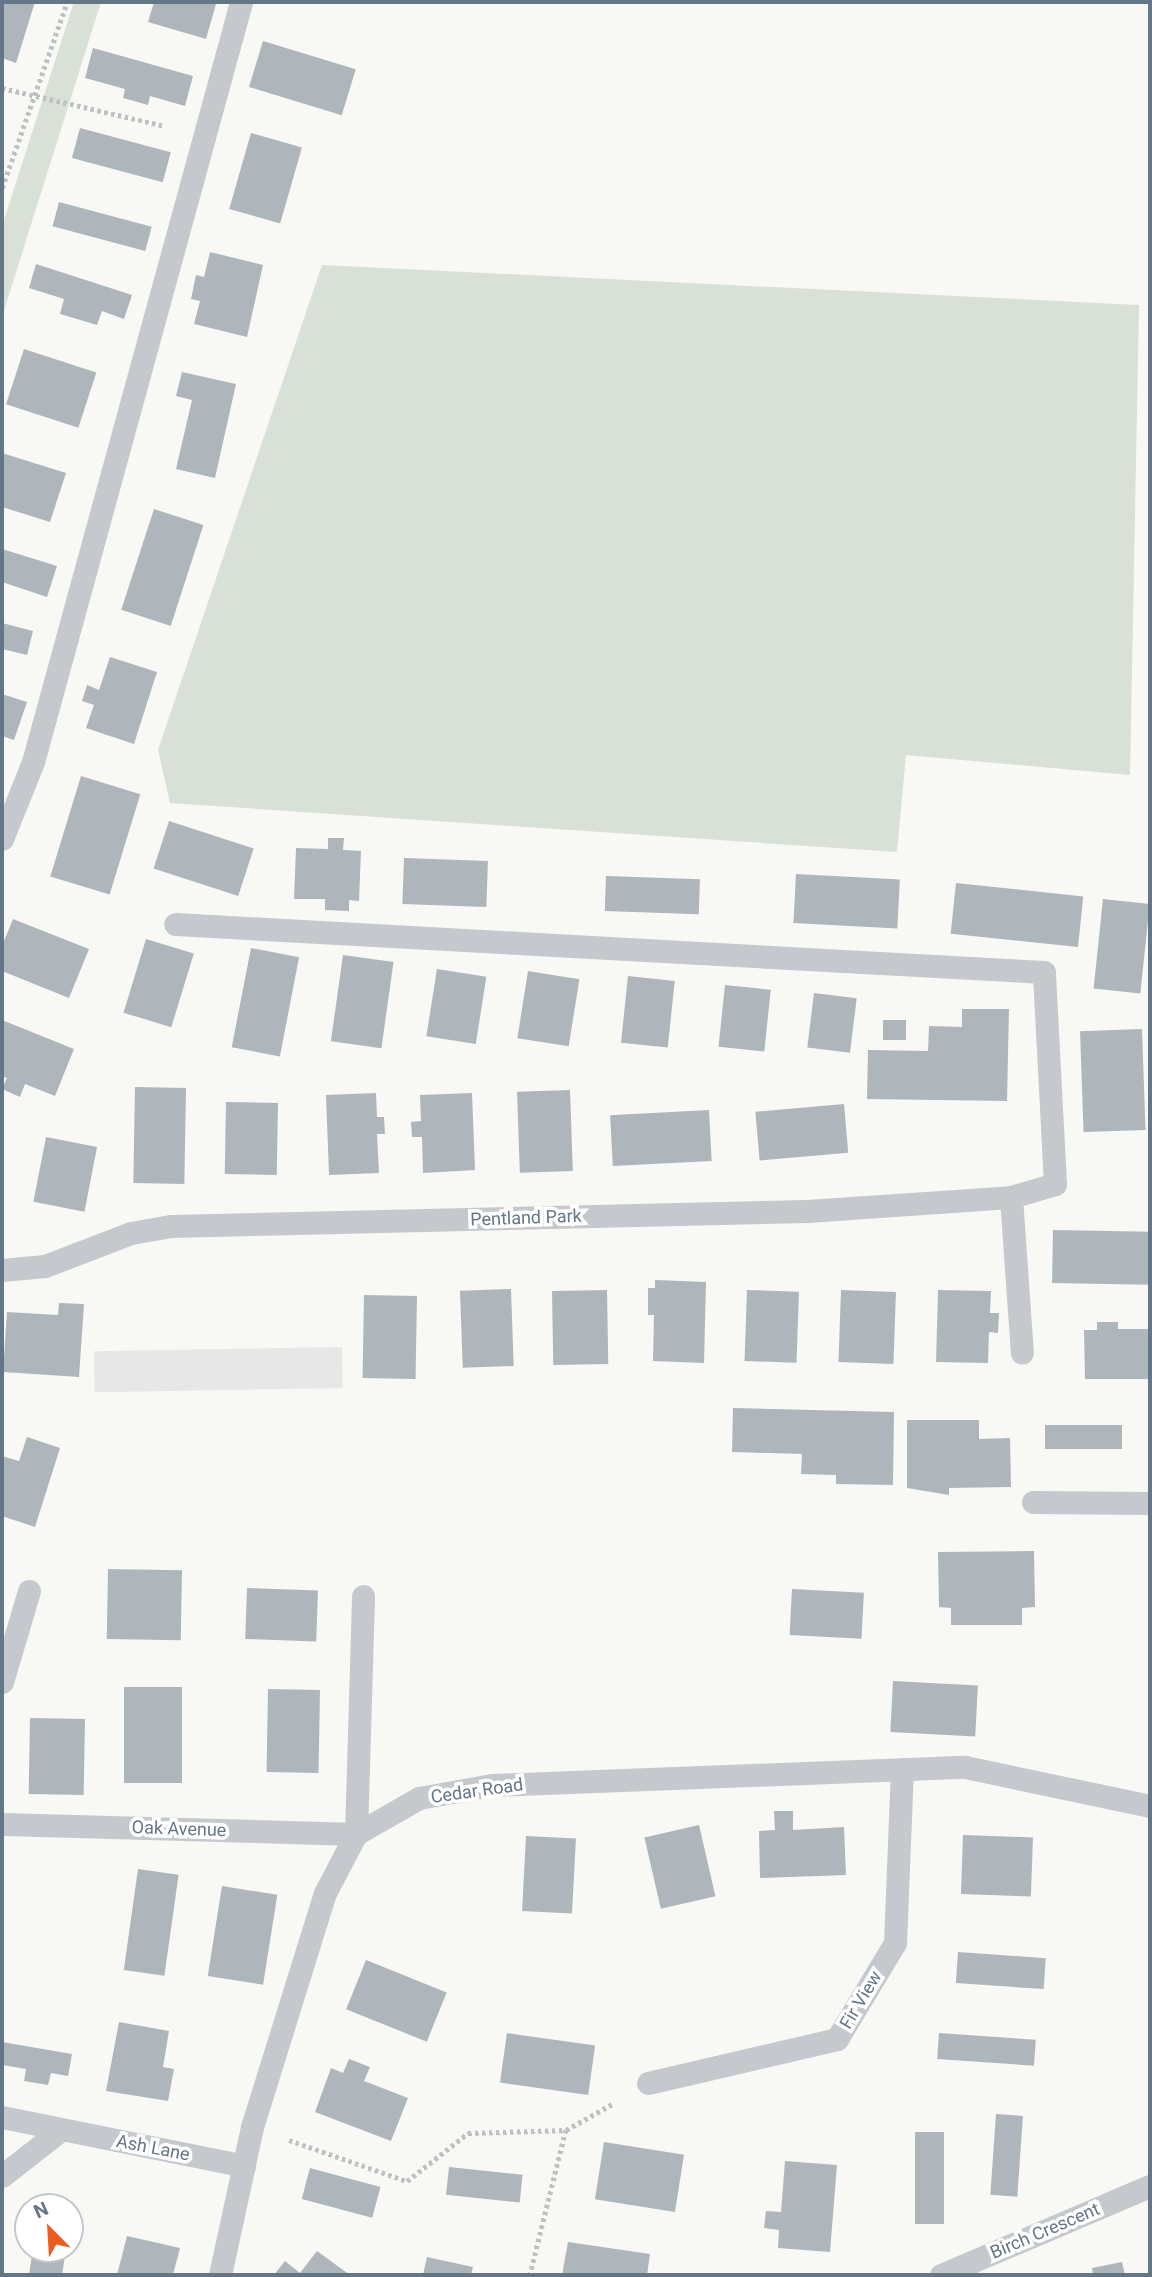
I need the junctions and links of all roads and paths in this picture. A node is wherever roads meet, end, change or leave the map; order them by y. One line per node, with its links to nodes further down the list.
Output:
1 (67, 2): 4 (path)
2 (241, 2): 5 (lane)
3 (2, 88): 4 (path)
4 (31, 95): 5 (path); 6 (path)
5 (207, 136): 7 (lane)
6 (2, 188)
7 (5, 808): 8 (lane)
8 (2, 839)
9 (175, 924): 10 (lane, Pentland Park)
10 (1011, 1197): 11 (lane, Pentland Park); 12 (lane)
11 (2, 1270)
12 (1022, 1353)
13 (1033, 1502): 14 (lane)
14 (1150, 1503)
15 (29, 1591): 17 (lane)
16 (363, 1596): 21 (lane)
17 (2, 1682)
18 (902, 1769): 19 (lane, Cedar Road); 21 (lane, Cedar Road); 22 (lane, Fir View)
19 (1150, 1806)
20 (2, 1824): 21 (lane, Oak Avenue)
21 (356, 1834): 24 (lane)
22 (648, 2083): 26 (path)
23 (2, 2117): 25 (lane, Ash Lane)
24 (252, 2127): 26 (path); 27 (lane)
25 (62, 2129): 27 (lane, Ash Lane); 28 (lane)
26 (566, 2130): 31 (path)
27 (244, 2166): 30 (lane)
28 (2, 2176)
29 (1150, 2186): 32 (lane, Birch Crescent)
30 (220, 2275)
31 (530, 2275)
32 (941, 2275)

